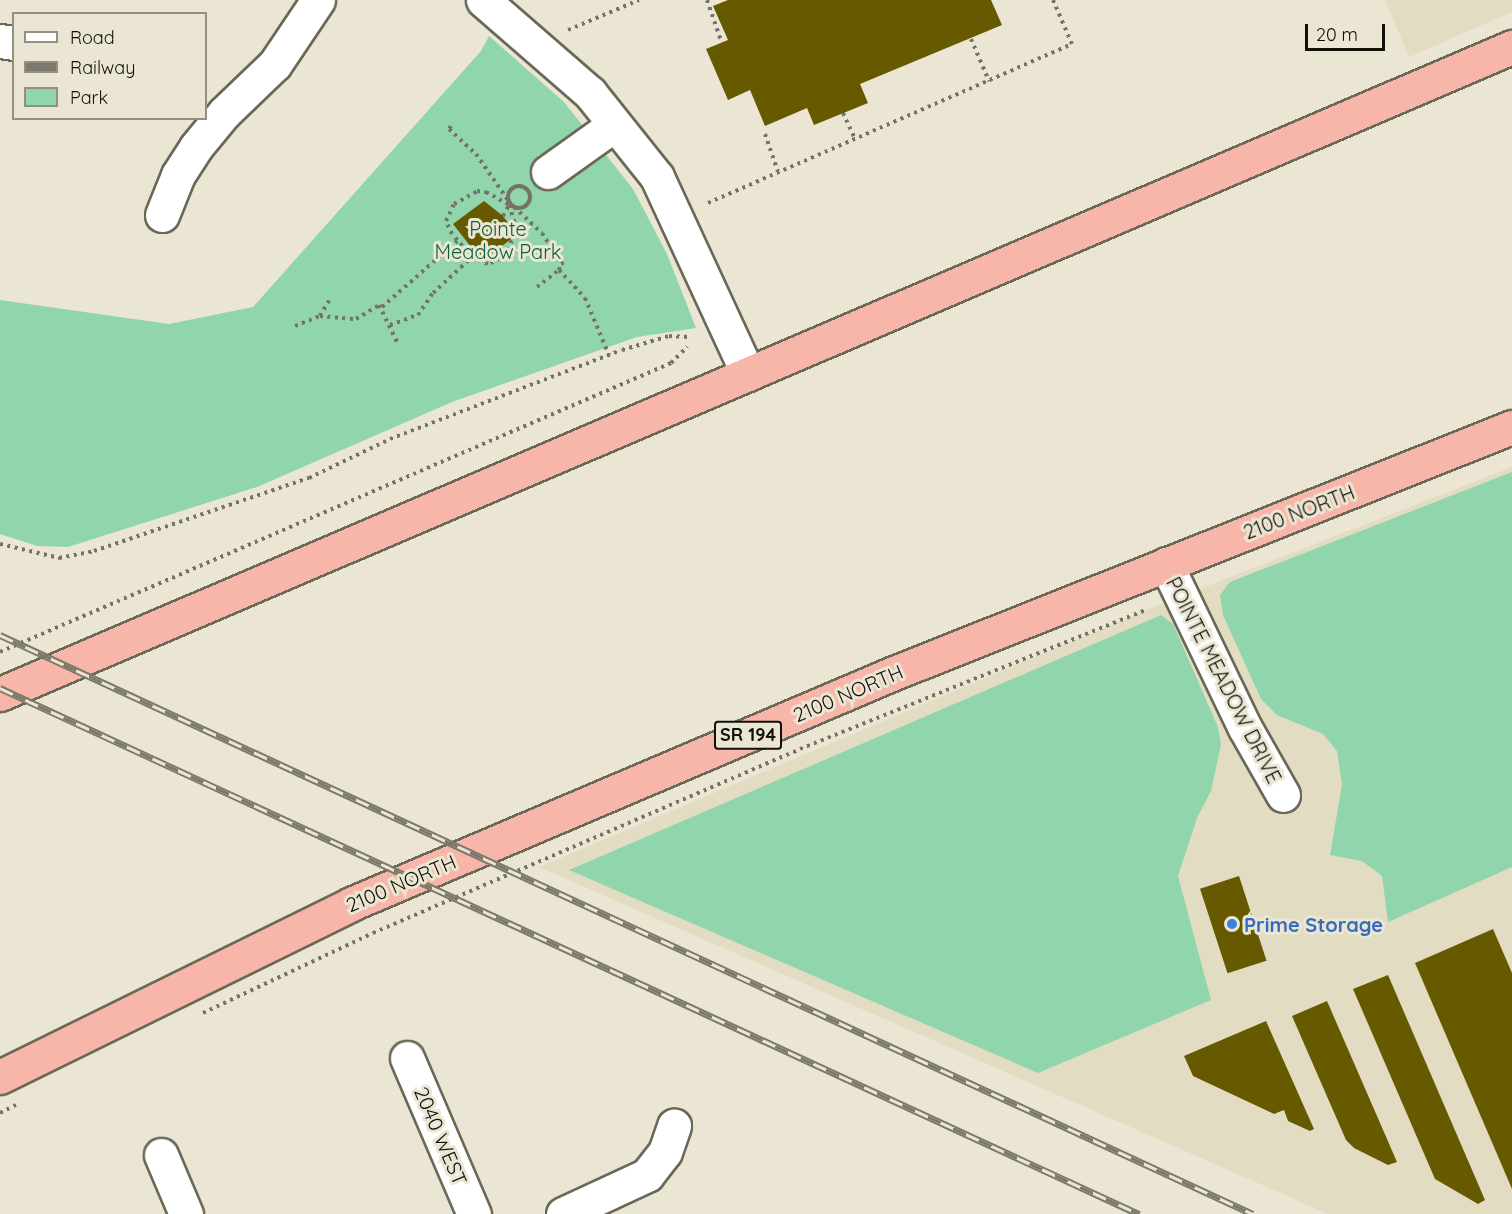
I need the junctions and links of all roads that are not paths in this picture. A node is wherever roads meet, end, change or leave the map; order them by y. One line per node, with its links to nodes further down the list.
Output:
1 (318, 0): 4 (street)
2 (483, 0): 5 (street)
3 (1512, 47): 8 (highway)
4 (215, 108): 7 (street)
5 (614, 125): 6 (street); 8 (street)
6 (548, 172)
7 (162, 214)
8 (748, 374): 11 (highway)
9 (1512, 427): 10 (highway, 2100 NORTH / SR 194)
10 (1166, 564): 12 (street, POINTE MEADOW DRIVE); 14 (highway, 2100 NORTH / SR 194)
11 (0, 694)
12 (1283, 795)
13 (407, 1058): 18 (street, 2040 WEST)
14 (0, 1077)
15 (674, 1126): 19 (street)
16 (161, 1155): 17 (street)
17 (186, 1214)
18 (474, 1214)
19 (563, 1214)

